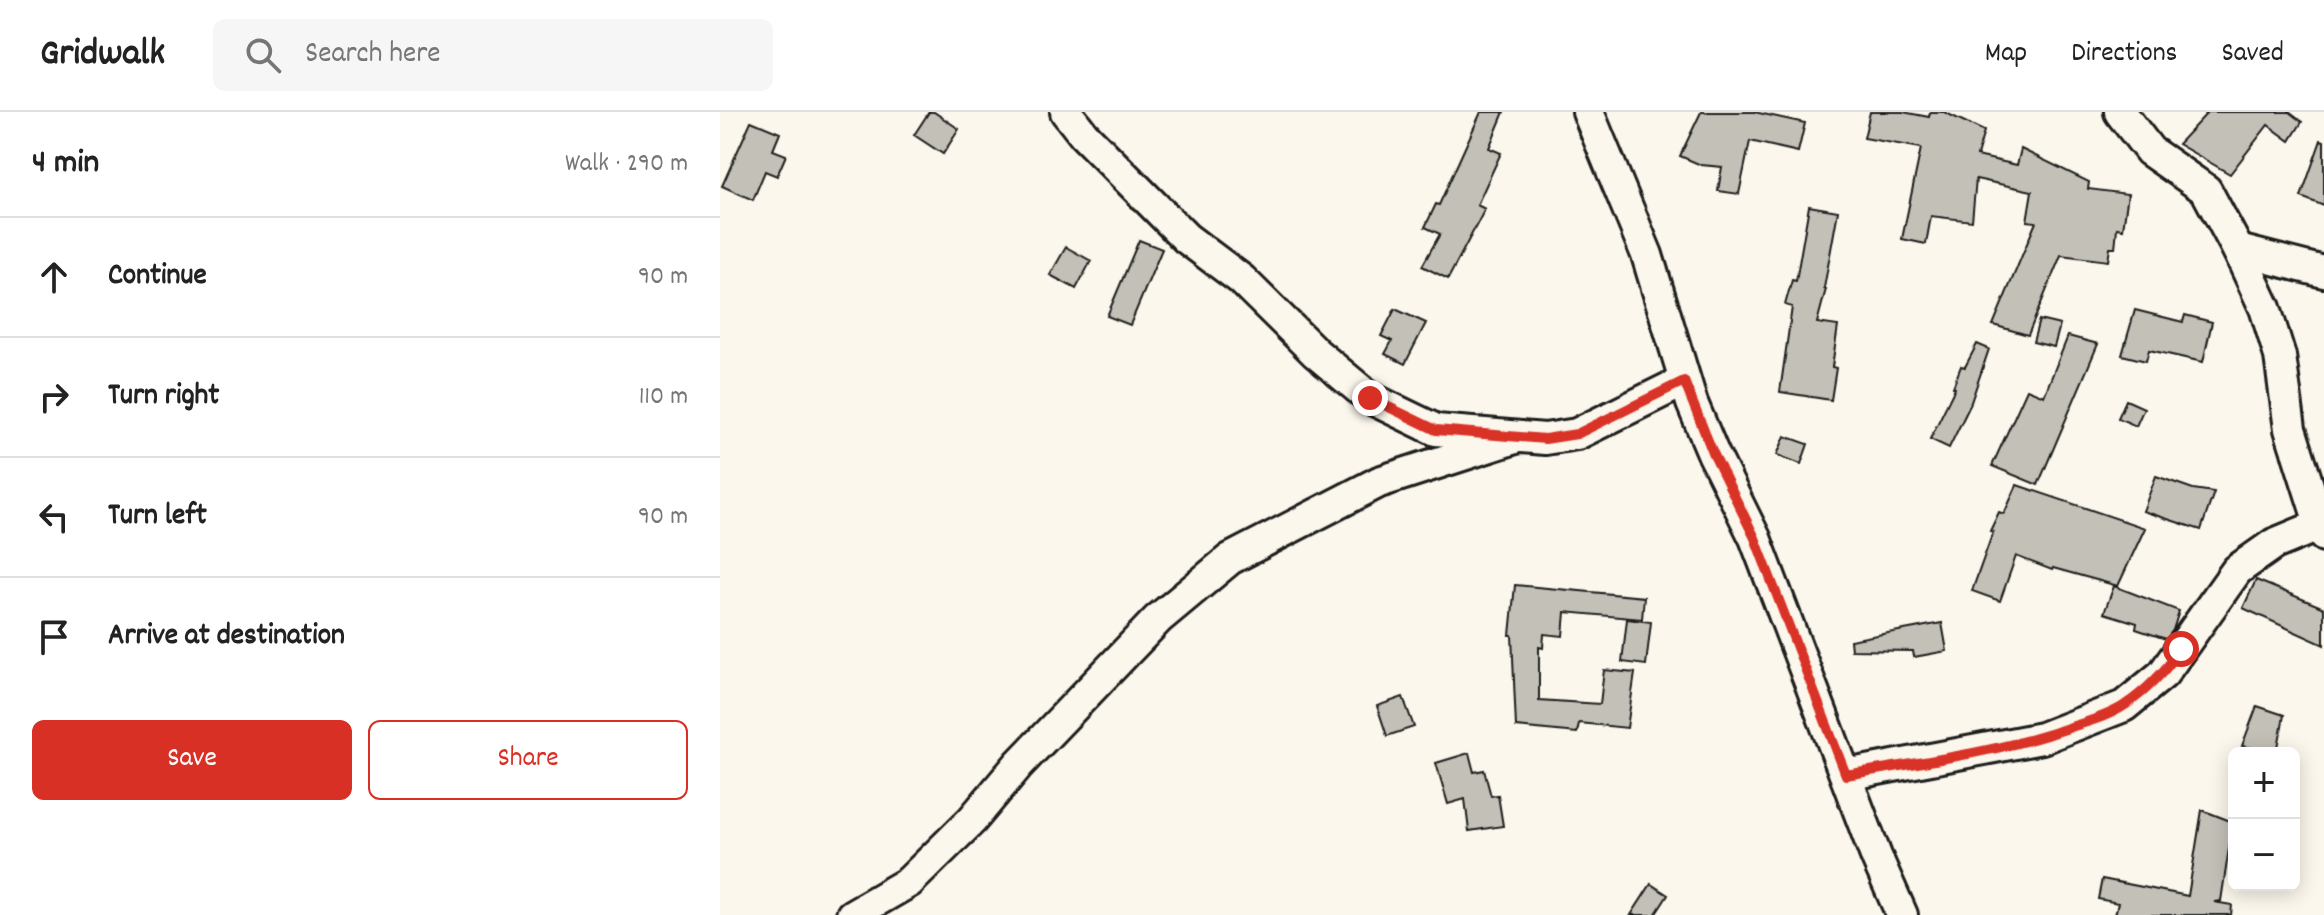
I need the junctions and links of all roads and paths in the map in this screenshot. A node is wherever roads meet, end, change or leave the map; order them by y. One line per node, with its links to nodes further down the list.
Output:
1 (1066, 112): 7 (street)
2 (1588, 112): 6 (street)
3 (2120, 112): 4 (street)
4 (2238, 250): 5 (street); 8 (street)
5 (2324, 272)
6 (1684, 381): 7 (street); 9 (street)
7 (1515, 438): 10 (street)
8 (2322, 530): 9 (street)
9 (1846, 775): 11 (street)
10 (852, 915)
11 (1902, 915)

